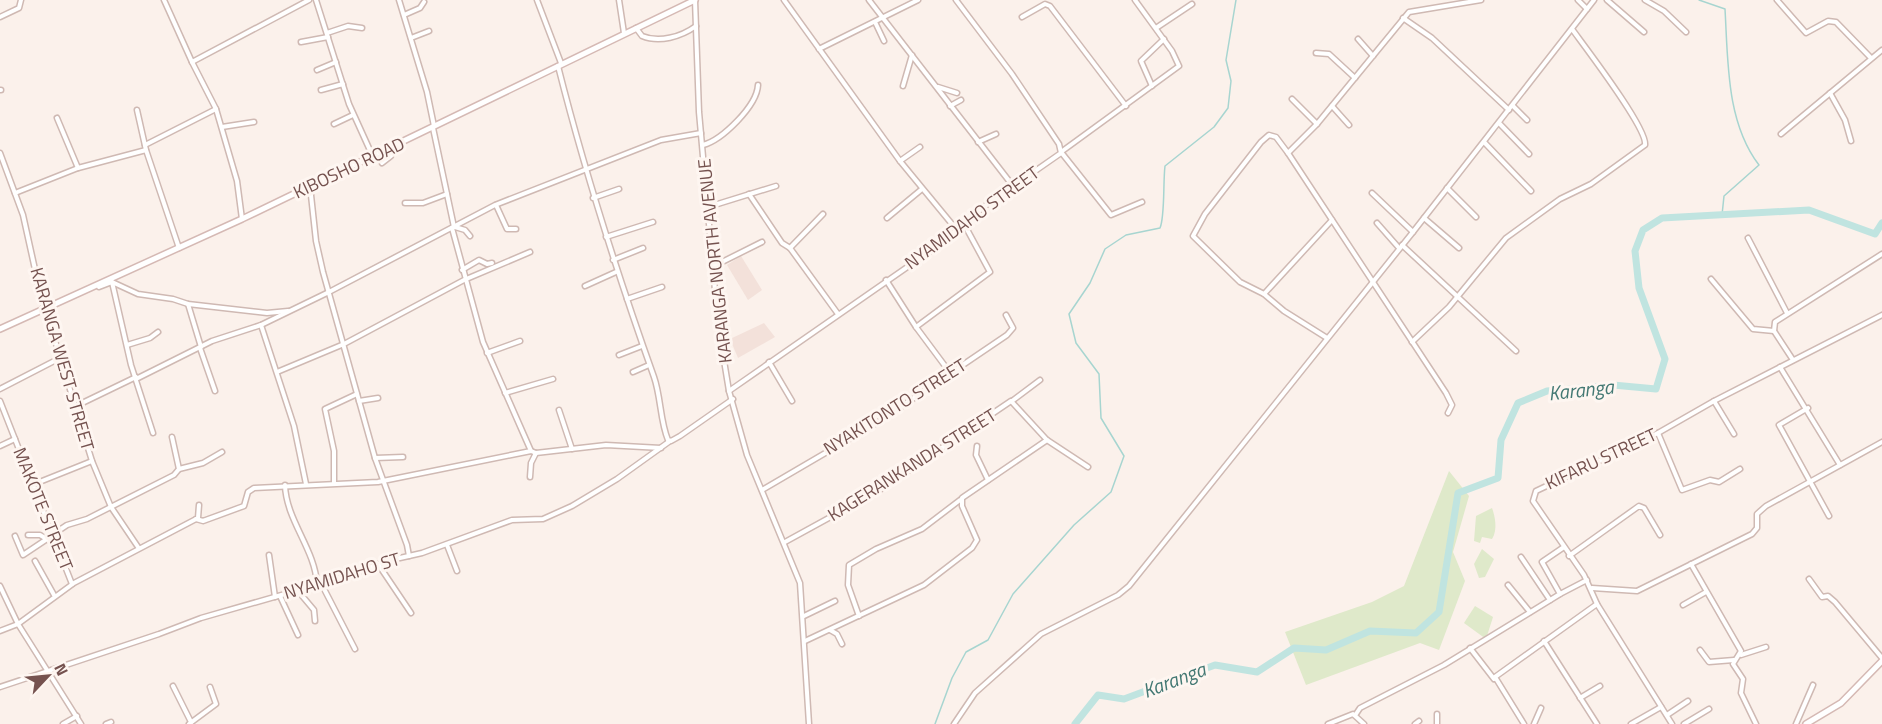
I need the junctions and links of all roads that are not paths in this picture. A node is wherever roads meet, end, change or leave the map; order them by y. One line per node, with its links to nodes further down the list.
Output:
1 (21, 0): 24 (street)
2 (164, 0): 50 (street)
3 (309, 0): 50 (street)
4 (316, 0): 38 (street)
5 (399, 0): 23 (street)
6 (537, 0): 52 (street)
7 (619, 0): 37 (street)
8 (695, 0): 29 (street, KARANGA NORTH AVENUE); 30 (street, KIBOSHO ROAD)
9 (784, 0): 44 (street)
10 (869, 0): 26 (street)
11 (918, 0): 26 (street)
12 (956, 0): 91 (street)
13 (1135, 0): 32 (street)
14 (1481, 0): 27 (street)
15 (1578, 0): 22 (street)
16 (1594, 0): 22 (street)
17 (1607, 0): 35 (street)
18 (1645, 0): 36 (street)
19 (1777, 0): 49 (street)
20 (424, 2): 23 (street)
21 (1192, 4): 32 (street)
22 (1587, 9): 33 (street)
23 (404, 15): 39 (street)
24 (0, 17)
25 (1022, 17): 66 (street)
26 (883, 18): 28 (street); 47 (street)
27 (1403, 18): 48 (street); 68 (street)
28 (875, 22): 42 (street); 44 (street)
29 (696, 26): 30 (street); 81 (street, KARANGA NORTH AVENUE)
30 (636, 27): 37 (street, KIBOSHO ROAD)
31 (362, 28): 38 (street)
32 (1156, 28): 40 (street)
33 (1572, 29): 68 (street); 155 (street)
34 (429, 31): 39 (street)
35 (1644, 32)
36 (1686, 32)
37 (624, 33): 52 (street, KIBOSHO ROAD)
38 (328, 35): 43 (street); 51 (street)
39 (410, 38): 79 (street)
40 (1164, 39): 58 (street); 58 (street, NYAMIDAHO STREET)
41 (1358, 39): 48 (street)
42 (884, 41)
43 (301, 42)
44 (819, 50): 96 (street)
45 (1882, 50): 49 (street)
46 (1316, 53): 54 (street)
47 (912, 54): 57 (street); 59 (street)
48 (1373, 56): 54 (street)
49 (1871, 58): 62 (street)
50 (192, 62): 69 (street)
51 (336, 62): 53 (street); 55 (street)
52 (559, 64): 79 (street, KIBOSHO ROAD); 99 (street)
53 (317, 70)
54 (1355, 78): 67 (street)
55 (343, 84): 60 (street); 71 (street)
56 (758, 85): 87 (street)
57 (903, 86)
58 (1152, 86): 66 (street, NYAMIDAHO STREET)
59 (937, 87): 61 (street); 65 (street)
60 (321, 90)
61 (957, 93)
62 (1830, 93): 83 (street); 84 (street)
63 (1292, 99): 77 (street)
64 (961, 100): 65 (street)
65 (950, 106): 85 (street)
66 (1126, 106): 91 (street, NYAMIDAHO STREET)
67 (1332, 106): 77 (street); 78 (street)
68 (1511, 108): 73 (street); 75 (street)
69 (216, 109): 80 (street); 88 (street)
70 (136, 110): 88 (street)
71 (353, 115): 76 (street); 95 (street)
72 (57, 118): 98 (street)
73 (1527, 120)
74 (254, 122): 80 (street)
75 (1499, 123): 86 (street); 94 (street)
76 (334, 124)
77 (1317, 124): 93 (street)
78 (1349, 125)
79 (434, 127): 89 (street, KIBOSHO ROAD); 109 (street)
80 (222, 128): 120 (street)
81 (701, 133): 87 (street, KARANGA NORTH AVENUE); 99 (street)
82 (996, 134): 85 (street)
83 (1781, 134)
84 (1851, 141)
85 (978, 142): 102 (street)
86 (1484, 142): 103 (street); 106 (street)
87 (703, 145): 115 (street, KARANGA NORTH AVENUE)
88 (146, 147): 98 (street); 134 (street)
89 (393, 147): 95 (street, KIBOSHO ROAD); 97 (street)
90 (920, 147): 96 (street)
91 (1061, 152): 102 (street, NYAMIDAHO STREET); 112 (street)
92 (0, 153): 107 (street, KARANGA WEST STREET)
93 (1288, 153): 121 (street); 154 (street)
94 (1529, 154)
95 (373, 157): 100 (street, KIBOSHO ROAD)
96 (900, 161): 105 (street)
97 (382, 163)
98 (78, 168): 107 (street)
99 (585, 172): 111 (street); 114 (street)
100 (310, 186): 120 (street, KIBOSHO ROAD); 153 (street)
101 (776, 186): 110 (street)
102 (1013, 186): 123 (street, NYAMIDAHO STREET)
103 (1447, 188): 117 (street); 119 (street)
104 (619, 189): 111 (street)
105 (922, 189): 118 (street); 126 (street)
106 (1531, 191)
107 (15, 193): 158 (street, KARANGA WEST STREET)
108 (1372, 193): 128 (street)
109 (447, 194): 113 (street); 125 (street)
110 (749, 194): 115 (street); 136 (street)
111 (593, 198): 130 (street)
112 (1142, 202)
113 (405, 203)
114 (496, 205): 125 (street); 127 (street)
115 (708, 207): 142 (street, KARANGA NORTH AVENUE)
116 (823, 214): 136 (street)
117 (1476, 217)
118 (887, 218)
119 (1424, 218): 128 (street); 137 (street)
120 (242, 219): 134 (street, KIBOSHO ROAD)
121 (1332, 220): 149 (street); 154 (street)
122 (653, 222): 130 (street)
123 (963, 222): 126 (street, NYAMIDAHO STREET); 165 (street)
124 (1377, 223): 133 (street)
125 (453, 227): 129 (street); 143 (street); 153 (street)
126 (956, 229): 147 (street, NYAMIDAHO STREET)
127 (516, 230)
128 (1413, 232): 133 (street)
129 (470, 236)
130 (606, 237): 140 (street)
131 (1748, 238): 160 (street)
132 (762, 242): 142 (street)
133 (1401, 247): 149 (street); 155 (street)
134 (179, 248): 152 (street, KIBOSHO ROAD)
135 (644, 248): 140 (street)
136 (790, 248): 161 (street)
137 (1459, 248)
138 (530, 252): 146 (street)
139 (1882, 254): 160 (street)
140 (613, 260): 144 (street)
141 (492, 263): 143 (street)
142 (712, 267): 191 (street, KARANGA NORTH AVENUE)
143 (462, 270): 146 (street)
144 (616, 272): 150 (street); 156 (street)
145 (1711, 279): 167 (street)
146 (465, 280): 172 (street); 177 (street)
147 (886, 280): 161 (street, NYAMIDAHO STREET); 165 (street)
148 (112, 282): 152 (street); 157 (street); 173 (street)
149 (1372, 282): 169 (street); 171 (street)
150 (585, 286)
151 (662, 287): 156 (street)
152 (84, 292): 158 (street, KIBOSHO ROAD)
153 (329, 292): 159 (street); 172 (street)
154 (1264, 294): 169 (street)
155 (1459, 296): 171 (street); 176 (street)
156 (627, 299): 174 (street)
157 (188, 304): 159 (street); 175 (street)
158 (46, 309): 166 (street, KIBOSHO ROAD); 179 (street, KARANGA WEST STREET)
159 (288, 312): 164 (street)
160 (1787, 313): 167 (street)
161 (838, 314): 181 (street, NYAMIDAHO STREET)
162 (1006, 315): 186 (street, NYAKITONTO STREET)
163 (1882, 315): 180 (street, KIFARU STREET)
164 (261, 325): 175 (street); 184 (street)
165 (916, 327): 186 (street)
166 (0, 329)
167 (1774, 331): 180 (street)
168 (158, 332): 173 (street)
169 (1327, 338): 318 (street)
170 (520, 341): 177 (street)
171 (1412, 342): 205 (street)
172 (344, 344): 184 (street); 194 (street)
173 (127, 345): 187 (street)
174 (642, 346): 178 (street); 182 (street)
175 (200, 348): 187 (street); 192 (street)
176 (1516, 351)
177 (487, 353): 193 (street)
178 (619, 355)
179 (62, 357): 190 (street); 202 (street, KARANGA WEST STREET)
180 (1793, 360): 183 (street, KIFARU STREET)
181 (769, 362): 191 (street, NYAMIDAHO STREET); 197 (street)
182 (649, 364): 185 (street); 212 (street)
183 (1780, 367): 201 (street, KIFARU STREET); 203 (street)
184 (277, 372): 233 (street)
185 (633, 372)
186 (951, 374): 236 (street, NYAKITONTO STREET)
187 (136, 378): 202 (street); 206 (street)
188 (553, 379): 193 (street)
189 (1040, 380): 198 (street)
190 (0, 388)
191 (729, 391): 196 (street, KARANGA NORTH AVENUE)
192 (215, 392)
193 (505, 393): 218 (street)
194 (357, 394): 200 (street); 232 (street)
195 (378, 398): 200 (street)
196 (733, 399): 212 (street, NYAMIDAHO ST); 236 (street, KARANGA NORTH AVENUE)
197 (792, 400)
198 (1012, 400): 211 (street, KAGERANKANDA STREET); 247 (street, KAGERANKANDA STREET)
199 (0, 401): 210 (street, MAKOTE STREET)
200 (359, 401): 222 (street)
201 (1714, 401): 207 (street, KIFARU STREET); 208 (street)
202 (76, 406): 223 (street, KARANGA WEST STREET)
203 (1808, 408): 224 (street); 231 (street)
204 (559, 411): 217 (street)
205 (1448, 413)
206 (153, 433)
207 (1658, 433): 227 (street); 251 (street, KIFARU STREET)
208 (1734, 434)
209 (172, 437): 226 (street)
210 (15, 440): 214 (street); 234 (street, MAKOTE STREET)
211 (1047, 440): 225 (street, KAGERANKANDA STREET); 230 (street)
212 (670, 441): 216 (street, NYAMIDAHO ST)
213 (1882, 442): 224 (street)
214 (0, 446)
215 (976, 446): 230 (street)
216 (661, 448): 217 (street); 249 (street, NYAMIDAHO ST)
217 (572, 449): 220 (street)
218 (531, 451): 220 (street); 229 (street)
219 (222, 452): 226 (street)
220 (536, 453): 228 (street)
221 (403, 457): 222 (street)
222 (375, 458): 229 (street)
223 (92, 461): 234 (street); 239 (street, KARANGA WEST STREET)
224 (1840, 465): 231 (street)
225 (1088, 467)
226 (179, 469): 239 (street)
227 (1740, 469)
228 (530, 477)
229 (384, 480): 232 (street); 253 (street)
230 (988, 480): 237 (street)
231 (1808, 482): 240 (street); 258 (street)
232 (334, 483): 233 (street)
233 (306, 484): 235 (street)
234 (32, 485): 242 (street, MAKOTE STREET)
235 (285, 485): 241 (street); 263 (street)
236 (762, 490): 247 (street, KARANGA NORTH AVENUE)
237 (961, 500): 280 (street); 280 (street)
238 (199, 505): 241 (street)
239 (111, 507): 242 (street); 250 (street, KARANGA WEST STREET)
240 (1829, 516)
241 (196, 519): 250 (street)
242 (52, 535): 248 (street, MAKOTE STREET)
243 (1660, 535): 254 (street)
244 (15, 536): 246 (street)
245 (28, 536): 246 (street)
246 (47, 539): 248 (street)
247 (785, 542): 279 (street, KARANGA NORTH AVENUE)
248 (56, 544): 262 (street, MAKOTE STREET)
249 (447, 544): 253 (street, NYAMIDAHO ST); 259 (street)
250 (138, 547): 262 (street)
251 (1564, 547): 254 (street, KIFARU STREET); 269 (street)
252 (269, 555): 272 (street)
253 (409, 556): 257 (street, NYAMIDAHO ST)
254 (1569, 556): 260 (street, KIFARU STREET)
255 (1521, 557): 273 (street)
256 (35, 561): 270 (street)
257 (378, 564): 263 (street, NYAMIDAHO ST); 278 (street)
258 (1690, 564): 266 (street); 268 (street)
259 (457, 571)
260 (1587, 579): 266 (street, KIFARU STREET); 269 (street)
261 (1809, 579): 295 (street)
262 (72, 584): 270 (street)
263 (319, 584): 267 (street, NYAMIDAHO ST); 291 (street)
264 (1508, 585): 277 (street)
265 (0, 586): 282 (street)
266 (1592, 588): 275 (street, KIFARU STREET)
267 (298, 591): 271 (street, NYAMIDAHO ST); 281 (street)
268 (1706, 592): 276 (street); 293 (street)
269 (1560, 594): 273 (street)
270 (54, 595): 282 (street)
271 (280, 596): 272 (street, NYAMIDAHO ST); 285 (street)
272 (274, 597): 296 (street, NYAMIDAHO ST)
273 (1550, 600): 277 (street)
274 (835, 601): 279 (street)
275 (1597, 604): 287 (street); 305 (street, KIFARU STREET)
276 (1683, 604)
277 (1530, 612): 290 (street)
278 (411, 613)
279 (804, 616): 286 (street, KARANGA NORTH AVENUE)
280 (859, 616): 283 (street)
281 (315, 621)
282 (18, 624): 284 (street); 296 (street)
283 (829, 630): 286 (street); 288 (street)
284 (0, 631)
285 (298, 635)
286 (805, 641): 317 (street, KARANGA NORTH AVENUE)
287 (1544, 641): 297 (street); 303 (street)
288 (842, 644)
289 (1766, 647): 293 (street)
290 (1470, 648): 297 (street); 308 (street)
291 (355, 649)
292 (1700, 650): 294 (street)
293 (1741, 655): 294 (street)
294 (1734, 660): 328 (street)
295 (1882, 660): 330 (street)
296 (48, 671): 301 (street, NYAMIDAHO ST); 311 (street)
297 (1494, 680): 322 (street)
298 (1813, 685): 329 (street)
299 (173, 686): 313 (street)
300 (1600, 686): 303 (street)
301 (0, 687)
302 (210, 687): 313 (street)
303 (1580, 698): 324 (street)
304 (1688, 701): 310 (street)
305 (1661, 707): 310 (street, KIFARU STREET); 325 (street)
306 (1541, 708): 323 (street)
307 (1709, 709): 327 (street)
308 (1356, 714): 319 (street); 320 (street)
309 (1437, 714): 321 (street)
310 (1667, 715): 326 (street, KIFARU STREET)
311 (77, 716): 314 (street); 315 (street)
312 (111, 722): 316 (street)
313 (190, 723)
314 (63, 724)
315 (81, 724)
316 (106, 724)
317 (808, 724)
318 (954, 724)
319 (1328, 724)
320 (1364, 724)
321 (1437, 724)
322 (1524, 724)
323 (1533, 724)
324 (1596, 724)
325 (1631, 724)
326 (1671, 724)
327 (1684, 724)
328 (1756, 724)
329 (1796, 724)
330 (1806, 724)

